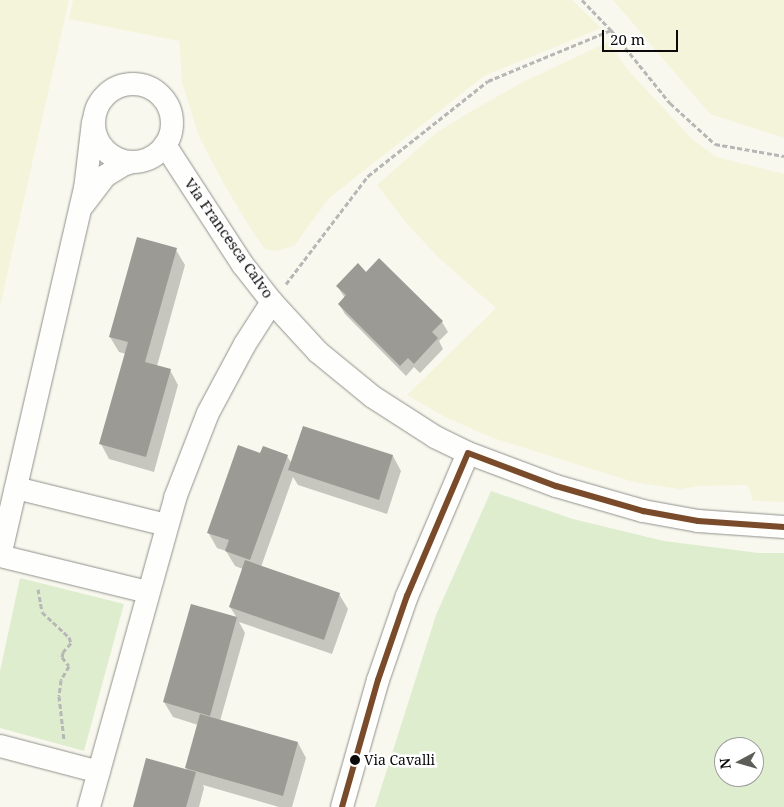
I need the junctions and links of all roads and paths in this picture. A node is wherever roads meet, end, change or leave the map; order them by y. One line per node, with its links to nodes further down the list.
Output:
1 (582, 0): 2 (path)
2 (611, 30): 5 (path); 8 (path)
3 (93, 122): 4 (street); 6 (street); 7 (street)
4 (166, 145): 6 (street); 8 (street, Via Francesca Calvo)
5 (784, 156)
6 (134, 162): 7 (street)
7 (79, 211): 10 (street)
8 (272, 302): 9 (street, Via Francesca Calvo); 11 (street)
9 (468, 454): 12 (street, Via Francesca Calvo); 20 (street)
10 (16, 488): 11 (street); 13 (street)
11 (167, 525): 15 (street)
12 (784, 527)
13 (0, 556): 15 (street)
14 (38, 586): 17 (path)
15 (148, 592): 18 (street)
16 (0, 746): 18 (street)
17 (61, 749)
18 (99, 772): 19 (street)
19 (89, 807)
20 (342, 807)

